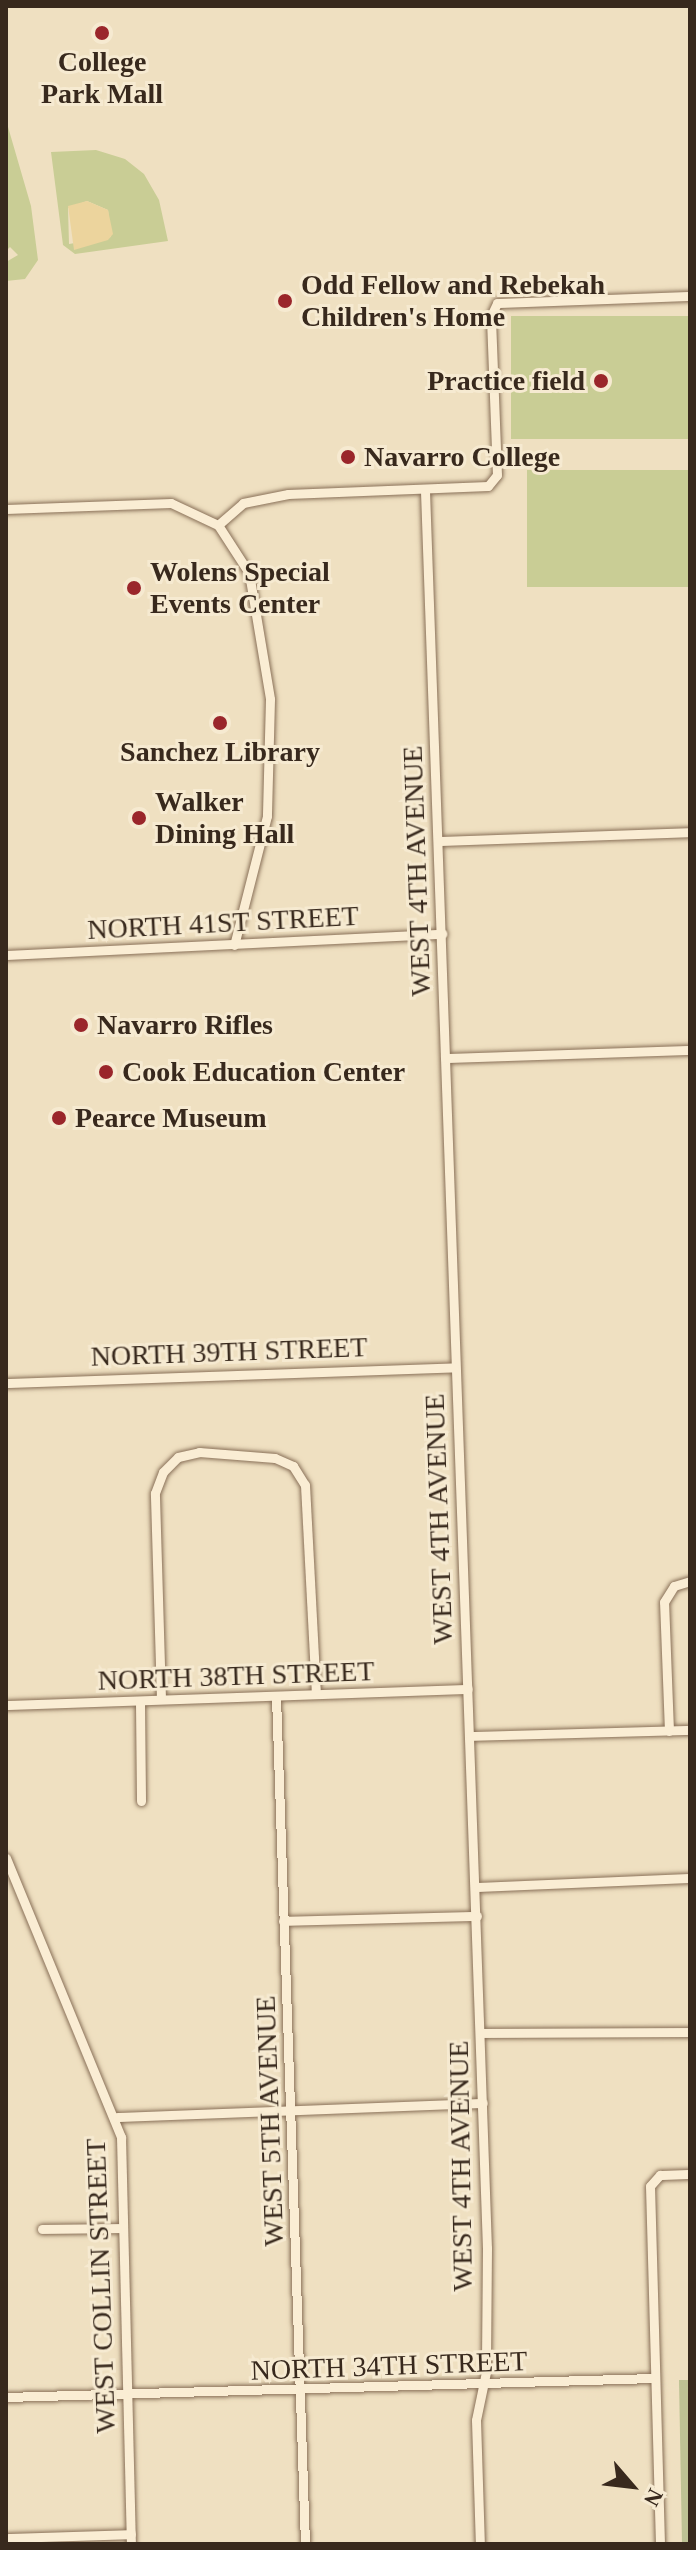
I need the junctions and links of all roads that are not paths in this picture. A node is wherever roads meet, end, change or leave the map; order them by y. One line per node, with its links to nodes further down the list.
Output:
1 (690, 296): 2 (street)
2 (425, 491): 4 (street); 6 (street, WEST 4TH AVENUE)
3 (6, 509): 4 (street)
4 (218, 525): 8 (street)
5 (690, 832): 6 (street)
6 (438, 841): 7 (street, WEST 4TH AVENUE)
7 (442, 934): 8 (street, NORTH 41ST STREET); 11 (street, WEST 4TH AVENUE)
8 (234, 945): 9 (street, NORTH 41ST STREET)
9 (6, 955)
10 (690, 1050): 11 (street)
11 (445, 1058): 12 (street, WEST 4TH AVENUE)
12 (454, 1367): 13 (street, NORTH 39TH STREET); 15 (street, WEST 4TH AVENUE)
13 (6, 1383)
14 (690, 1581): 22 (street)
15 (468, 1689): 16 (street, NORTH 38TH STREET); 23 (street, WEST 4TH AVENUE)
16 (316, 1694): 17 (street, NORTH 38TH STREET); 18 (street)
17 (276, 1696): 18 (street, NORTH 38TH STREET); 29 (street, WEST 5TH AVENUE)
18 (161, 1699): 19 (street, NORTH 38TH STREET)
19 (140, 1703): 20 (street, NORTH 38TH STREET); 24 (street)
20 (6, 1705)
21 (690, 1730): 22 (street)
22 (669, 1731): 23 (street)
23 (470, 1736): 27 (street, WEST 4TH AVENUE)
24 (141, 1801)
25 (6, 1858): 34 (street, WEST COLLIN STREET)
26 (690, 1878): 27 (street)
27 (476, 1887): 28 (street, WEST 4TH AVENUE)
28 (477, 1916): 29 (street); 31 (street, WEST 4TH AVENUE)
29 (283, 1921): 33 (street, WEST 5TH AVENUE)
30 (690, 2032): 31 (street)
31 (480, 2033): 32 (street, WEST 4TH AVENUE)
32 (483, 2103): 33 (street); 39 (street, WEST 4TH AVENUE)
33 (291, 2111): 34 (street); 40 (street, WEST 5TH AVENUE)
34 (117, 2117): 36 (street, WEST COLLIN STREET)
35 (690, 2174): 38 (street)
36 (121, 2228): 37 (street); 41 (street, WEST COLLIN STREET)
37 (42, 2229)
38 (654, 2378): 39 (street, NORTH 34TH STREET); 47 (street)
39 (483, 2385): 40 (street, NORTH 34TH STREET); 46 (street, WEST 4TH AVENUE)
40 (301, 2392): 41 (street, NORTH 34TH STREET); 45 (street, WEST 5TH AVENUE)
41 (126, 2395): 42 (street, NORTH 34TH STREET); 44 (street, WEST COLLIN STREET)
42 (6, 2397)
43 (6, 2538): 44 (street)
44 (131, 2539)
45 (305, 2544)
46 (480, 2544)
47 (660, 2544)

